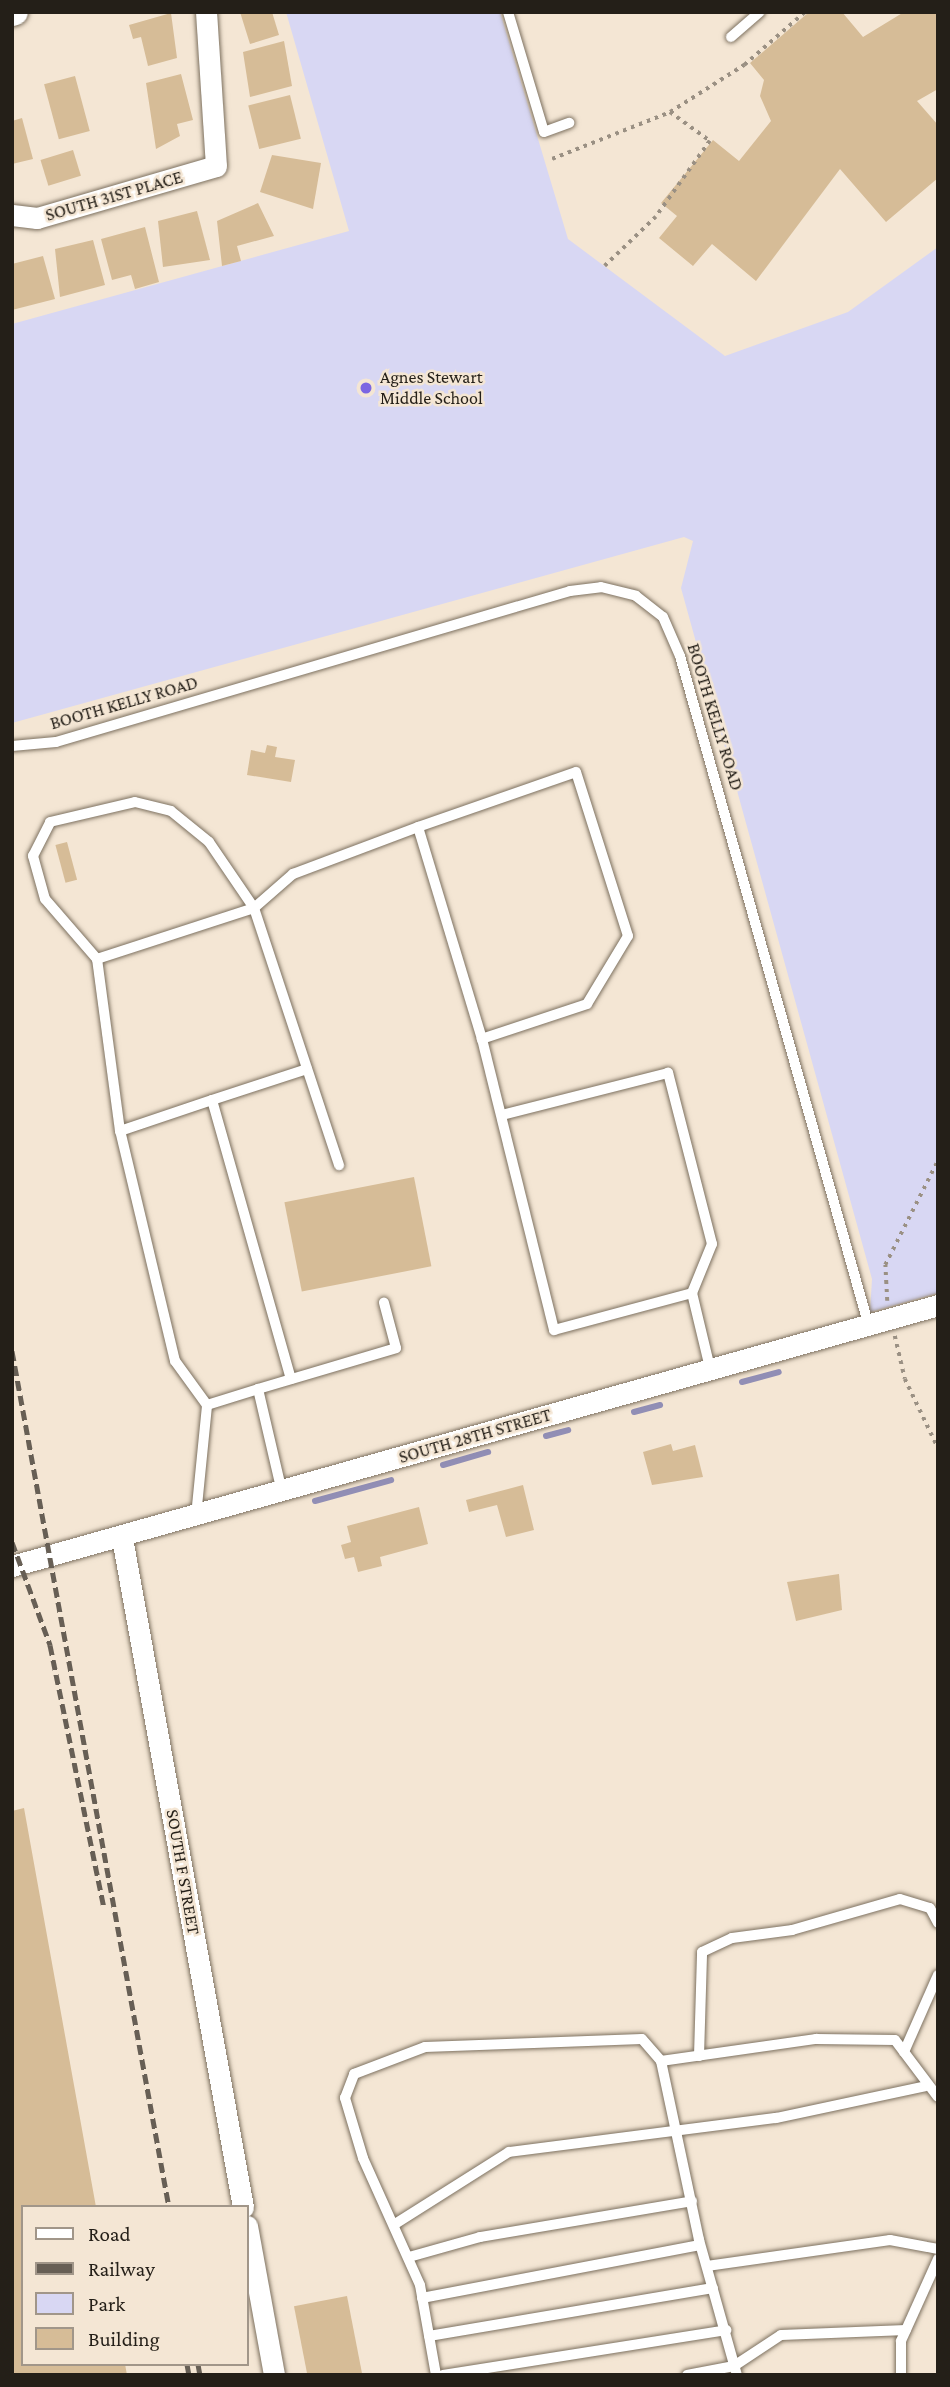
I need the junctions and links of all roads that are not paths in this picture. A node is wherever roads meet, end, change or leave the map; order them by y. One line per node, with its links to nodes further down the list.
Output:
1 (206, 12): 6 (street, SOUTH 31ST PLACE)
2 (508, 12): 5 (lane)
3 (760, 12): 4 (lane)
4 (731, 37)
5 (569, 123)
6 (12, 215)
7 (12, 746): 20 (lane, BOOTH KELLY ROAD)
8 (418, 827): 9 (lane); 11 (lane); 11 (lane)
9 (254, 908): 10 (lane); 10 (lane); 12 (lane)
10 (97, 959): 15 (lane)
11 (482, 1039): 14 (lane)
12 (307, 1069): 13 (lane); 16 (lane)
13 (212, 1100): 15 (lane); 22 (lane)
14 (502, 1115): 17 (lane); 17 (lane)
15 (120, 1131): 24 (lane)
16 (339, 1165)
17 (692, 1293): 21 (lane)
18 (384, 1303): 22 (lane)
19 (938, 1305): 20 (street, SOUTH 28TH STREET)
20 (868, 1323): 21 (street, SOUTH 28TH STREET)
21 (710, 1368): 25 (street, SOUTH 28TH STREET)
22 (291, 1379): 23 (lane)
23 (258, 1389): 24 (lane); 25 (lane)
24 (207, 1405): 26 (lane)
25 (282, 1492): 26 (street, SOUTH 28TH STREET)
26 (196, 1517): 27 (street, SOUTH 28TH STREET)
27 (122, 1538): 28 (street, SOUTH 28TH STREET); 38 (street, SOUTH F STREET)
28 (12, 1566)
29 (938, 1923): 32 (lane)
30 (938, 1975): 31 (lane)
31 (904, 2052): 32 (lane); 34 (lane)
32 (699, 2056): 33 (lane)
33 (661, 2061): 36 (lane); 39 (lane)
34 (926, 2086): 35 (lane); 36 (lane)
35 (938, 2097)
36 (678, 2130): 37 (lane); 39 (lane)
37 (692, 2201): 41 (lane); 43 (lane)
38 (243, 2205)
39 (396, 2224): 43 (lane)
40 (248, 2232): 52 (street)
41 (700, 2245): 45 (lane); 47 (lane)
42 (938, 2249): 45 (lane)
43 (409, 2257): 47 (lane)
44 (938, 2259): 49 (lane)
45 (707, 2266): 46 (lane)
46 (713, 2288): 48 (lane); 50 (lane)
47 (422, 2298): 50 (lane)
48 (726, 2330): 51 (lane); 54 (lane)
49 (906, 2330): 51 (lane); 56 (lane)
50 (429, 2336): 53 (lane)
51 (735, 2370): 55 (lane)
52 (274, 2375)
53 (436, 2375)
54 (443, 2375)
55 (687, 2375)
56 (901, 2375)

